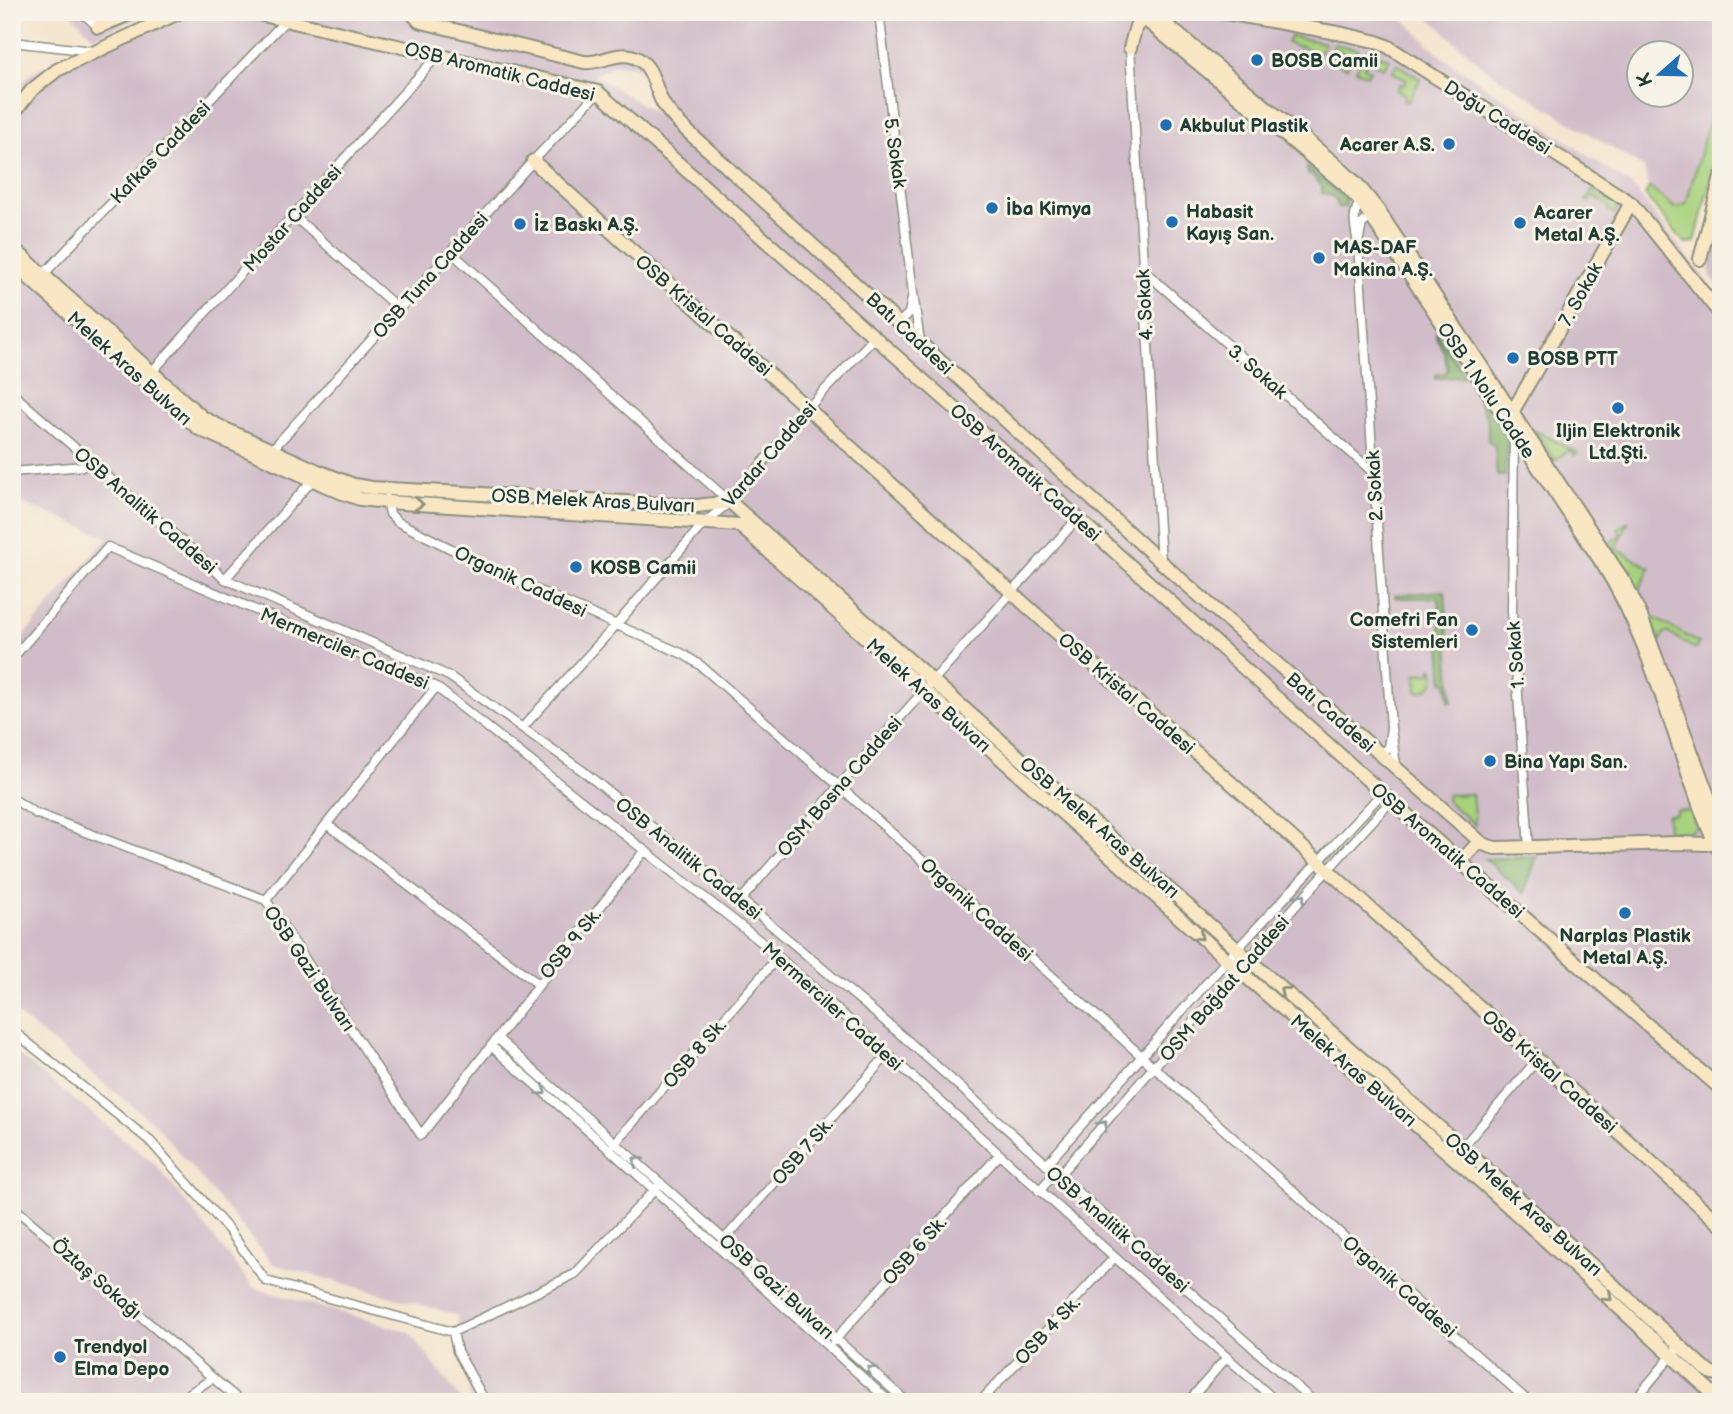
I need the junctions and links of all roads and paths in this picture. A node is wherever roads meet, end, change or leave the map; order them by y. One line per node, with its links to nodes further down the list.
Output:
1 (82, 12): 10 (street)
2 (134, 12): 10 (street)
3 (180, 12): 13 (street)
4 (250, 12): 9 (street, OSB Aromatik Caddesi)
5 (411, 12): 33 (street, Batı Caddesi)
6 (879, 12): 30 (street, 5. Sokak)
7 (1220, 12): 20 (street, Doğu Caddesi)
8 (1145, 14): 12 (street); 19 (street, OSB 1 Nolu Cadde)
9 (286, 20): 14 (street, OSB Aromatik Caddesi); 29 (street, Kafkas Caddesi)
10 (98, 27)
11 (12, 42): 13 (street)
12 (1130, 48): 28 (street, 4. Sokak)
13 (96, 51): 16 (street)
14 (438, 55): 15 (street, OSB Aromatik Caddesi); 21 (street, Mostar Caddesi)
15 (598, 92): 17 (street, OSB Tuna Caddesi); 34 (street, OSB Aromatik Caddesi)
16 (12, 115)
17 (533, 161): 25 (street, OSB Tuna Caddesi); 38 (street, OSB Kristal Caddesi)
18 (1721, 177): 26 (street)
19 (1366, 201): 22 (street, OSB 1 Nolu Cadde); 23 (street, 2. Sokak); 39 (street, OSB 1 Nolu Cadde)
20 (1631, 203): 32 (street, Doğu Caddesi); 39 (street, 7. Sokak)
21 (294, 216): 31 (street); 36 (street, Mostar Caddesi)
22 (1371, 217): 23 (street); 39 (street, OSB 1 Nolu Cadde)
23 (1358, 243): 45 (street, 2. Sokak)
24 (12, 247): 29 (street, OSB Melek Aras Bulvarı)
25 (451, 252): 31 (street, OSB Tuna Caddesi); 49 (street)
26 (1700, 259)
27 (12, 263): 29 (street)
28 (1142, 269): 45 (street, 3. Sokak); 53 (street, 4. Sokak)
29 (39, 279): 36 (street, OSB Melek Aras Bulvarı)
30 (913, 293): 33 (street); 35 (street, 5. Sokak)
31 (400, 310): 41 (street, OSB Tuna Caddesi)
32 (1721, 315)
33 (899, 323): 35 (street, Batı Caddesi)
34 (875, 337): 38 (street, Vardar Caddesi); 51 (street, OSB Aromatik Caddesi)
35 (919, 342): 53 (street, Batı Caddesi)
36 (148, 376): 41 (street, OSB Melek Aras Bulvarı)
37 (12, 393): 43 (street, OSB Analitik Caddesi)
38 (808, 408): 49 (street, Vardar Caddesi); 55 (street, OSB Kristal Caddesi)
39 (1514, 422): 40 (street, OSB 1 Nolu Cadde); 42 (street, 1. Sokak); 68 (street, OSB 1 Nolu Cadde)
40 (1527, 450): 42 (street); 68 (street, OSB 1 Nolu Cadde)
41 (267, 455): 46 (street, OSB Melek Aras Bulvarı)
42 (1514, 463): 70 (street, 1. Sokak)
43 (96, 465): 44 (street); 54 (street, OSB Analitik Caddesi)
44 (12, 472)
45 (1374, 473): 61 (street, 2. Sokak)
46 (316, 477): 47 (street, OSB Melek Aras Bulvarı); 54 (street)
47 (387, 496): 48 (street, OSB Melek Aras Bulvarı); 50 (street, Melek Aras Bulvarı, one-way to 50); 56 (street, Organik Caddesi)
48 (504, 497): 49 (street, OSB Melek Aras Bulvarı); 50 (street)
49 (730, 502): 52 (street, Vardar Caddesi); 58 (street, OSB Melek Aras Bulvarı)
50 (504, 510): 52 (street, Melek Aras Bulvarı)
51 (1078, 518): 55 (street, OSM Bosna Caddesi); 65 (street, OSB Aromatik Caddesi)
52 (704, 523): 56 (street, Vardar Caddesi); 58 (street, Melek Aras Bulvarı)
53 (1161, 562): 62 (street, Batı Caddesi)
54 (225, 579): 60 (street, OSB Analitik Caddesi)
55 (1011, 591): 58 (street, OSM Bosna Caddesi); 73 (street, OSB Kristal Caddesi)
56 (616, 625): 60 (street, Vardar Caddesi); 64 (street, Organik Caddesi)
57 (12, 659): 59 (street, Mermerciler Caddesi)
58 (928, 685): 64 (street, OSM Bosna Caddesi); 76 (street, OSB Melek Aras Bulvarı); 78 (street, Melek Aras Bulvarı, one-way to 78)
59 (436, 687): 67 (street); 71 (street, Mermerciler Caddesi)
60 (523, 727): 75 (street, OSB Analitik Caddesi)
61 (1391, 728): 62 (street, 2. Sokak); 63 (street, 2. Sokak)
62 (1381, 756): 63 (street, Batı Caddesi)
63 (1396, 769): 69 (street, Batı Caddesi)
64 (839, 786): 75 (street, OSM Bosna Caddesi); 85 (street, Organik Caddesi)
65 (1386, 797): 72 (street, OSB Aromatik Caddesi); 73 (street, OSM Bağdat Caddesi)
66 (12, 798): 74 (street, OSB Gazi Bulvarı)
67 (327, 825): 74 (street); 80 (street)
68 (1717, 832): 70 (street, Batı Caddesi)
69 (1479, 841): 70 (street, Batı Caddesi); 72 (street)
70 (1529, 847)
71 (645, 850): 77 (street, Mermerciler Caddesi); 80 (street, OSB 9 Sk.)
72 (1461, 861): 88 (street, OSB Aromatik Caddesi)
73 (1323, 866): 76 (street, OSM Bağdat Caddesi, one-way to 73); 76 (street, OSM Bağdat Caddesi); 86 (street, OSB Kristal Caddesi)
74 (266, 900): 83 (street, OSB Gazi Bulvarı)
75 (741, 900): 93 (street, OSB Analitik Caddesi)
76 (1242, 954): 78 (street, OSM Bağdat Caddesi); 79 (street, OSM Bağdat Caddesi); 91 (street, OSB Melek Aras Bulvarı, one-way to 76)
77 (778, 957): 84 (street, Mermerciler Caddesi); 89 (street, OSB 8 Sk.)
78 (1227, 960): 79 (street, Melek Aras Bulvarı); 85 (street, OSM Bağdat Caddesi)
79 (1238, 969): 87 (street, OSM Bağdat Caddesi); 91 (street, Melek Aras Bulvarı)
80 (538, 984): 82 (street, OSB 9 Sk.)
81 (12, 1030): 103 (street)
82 (497, 1038): 83 (street, OSB Gazi Bulvarı); 89 (street, OSB Gazi Bulvarı)
83 (491, 1046): 90 (street, OSB Gazi Bulvarı, one-way to 90)
84 (887, 1055): 92 (street, Mermerciler Caddesi); 100 (street, OSB 7 Sk.)
85 (1142, 1057): 87 (street, Organik Caddesi); 93 (street, OSM Bağdat Caddesi)
86 (1537, 1060): 91 (street); 99 (street, OSB Kristal Caddesi)
87 (1154, 1068): 94 (street, OSM Bağdat Caddesi, one-way to 87); 121 (street, Organik Caddesi)
88 (1721, 1089)
89 (616, 1141): 90 (street, OSB 8 Sk.); 95 (street, OSB Gazi Bulvarı, one-way to 89)
90 (609, 1149): 96 (street, OSB Gazi Bulvarı)
91 (1458, 1153): 106 (street, OSB Melek Aras Bulvarı)
92 (999, 1155): 97 (street, Mermerciler Caddesi); 104 (street, OSB 6 Sk.)
93 (1046, 1165): 94 (street, OSB Analitik Caddesi)
94 (1056, 1174): 97 (street, OSM Bağdat Caddesi); 120 (street, OSB Analitik Caddesi)
95 (661, 1183): 96 (street); 100 (street, OSB Gazi Bulvarı)
96 (654, 1190): 101 (street, OSB Gazi Bulvarı); 103 (street)
97 (1039, 1191): 102 (street, Mermerciler Caddesi)
98 (12, 1206): 109 (street, Öztaş Sokağı)
99 (1721, 1225)
100 (725, 1239): 101 (street, OSB 7 Sk.); 104 (street, OSB Gazi Bulvarı)
101 (718, 1247): 105 (street, OSB Gazi Bulvarı)
102 (1114, 1258): 107 (street, Mermerciler Caddesi); 117 (street, OSB 4 Sk.)
103 (453, 1332): 115 (street)
104 (836, 1338): 105 (street, OSB 6 Sk.); 110 (street, OSB Gazi Bulvarı, one-way to 104)
105 (830, 1346): 111 (street, OSB Gazi Bulvarı)
106 (1676, 1351): 108 (street, OSB Melek Aras Bulvarı); 112 (street); 122 (street)
107 (1227, 1357): 118 (street); 119 (street, Mermerciler Caddesi)
108 (1721, 1374)
109 (213, 1378): 113 (street); 114 (street, Öztaş Sokağı)
110 (893, 1390): 111 (street); 116 (street, OSB Gazi Bulvarı)
111 (887, 1401)
112 (1721, 1401)
113 (176, 1402)
114 (241, 1402)
115 (483, 1402)
116 (906, 1402)
117 (980, 1402)
118 (1188, 1402)
119 (1277, 1402)
120 (1314, 1402)
121 (1529, 1402)
122 (1633, 1402)

